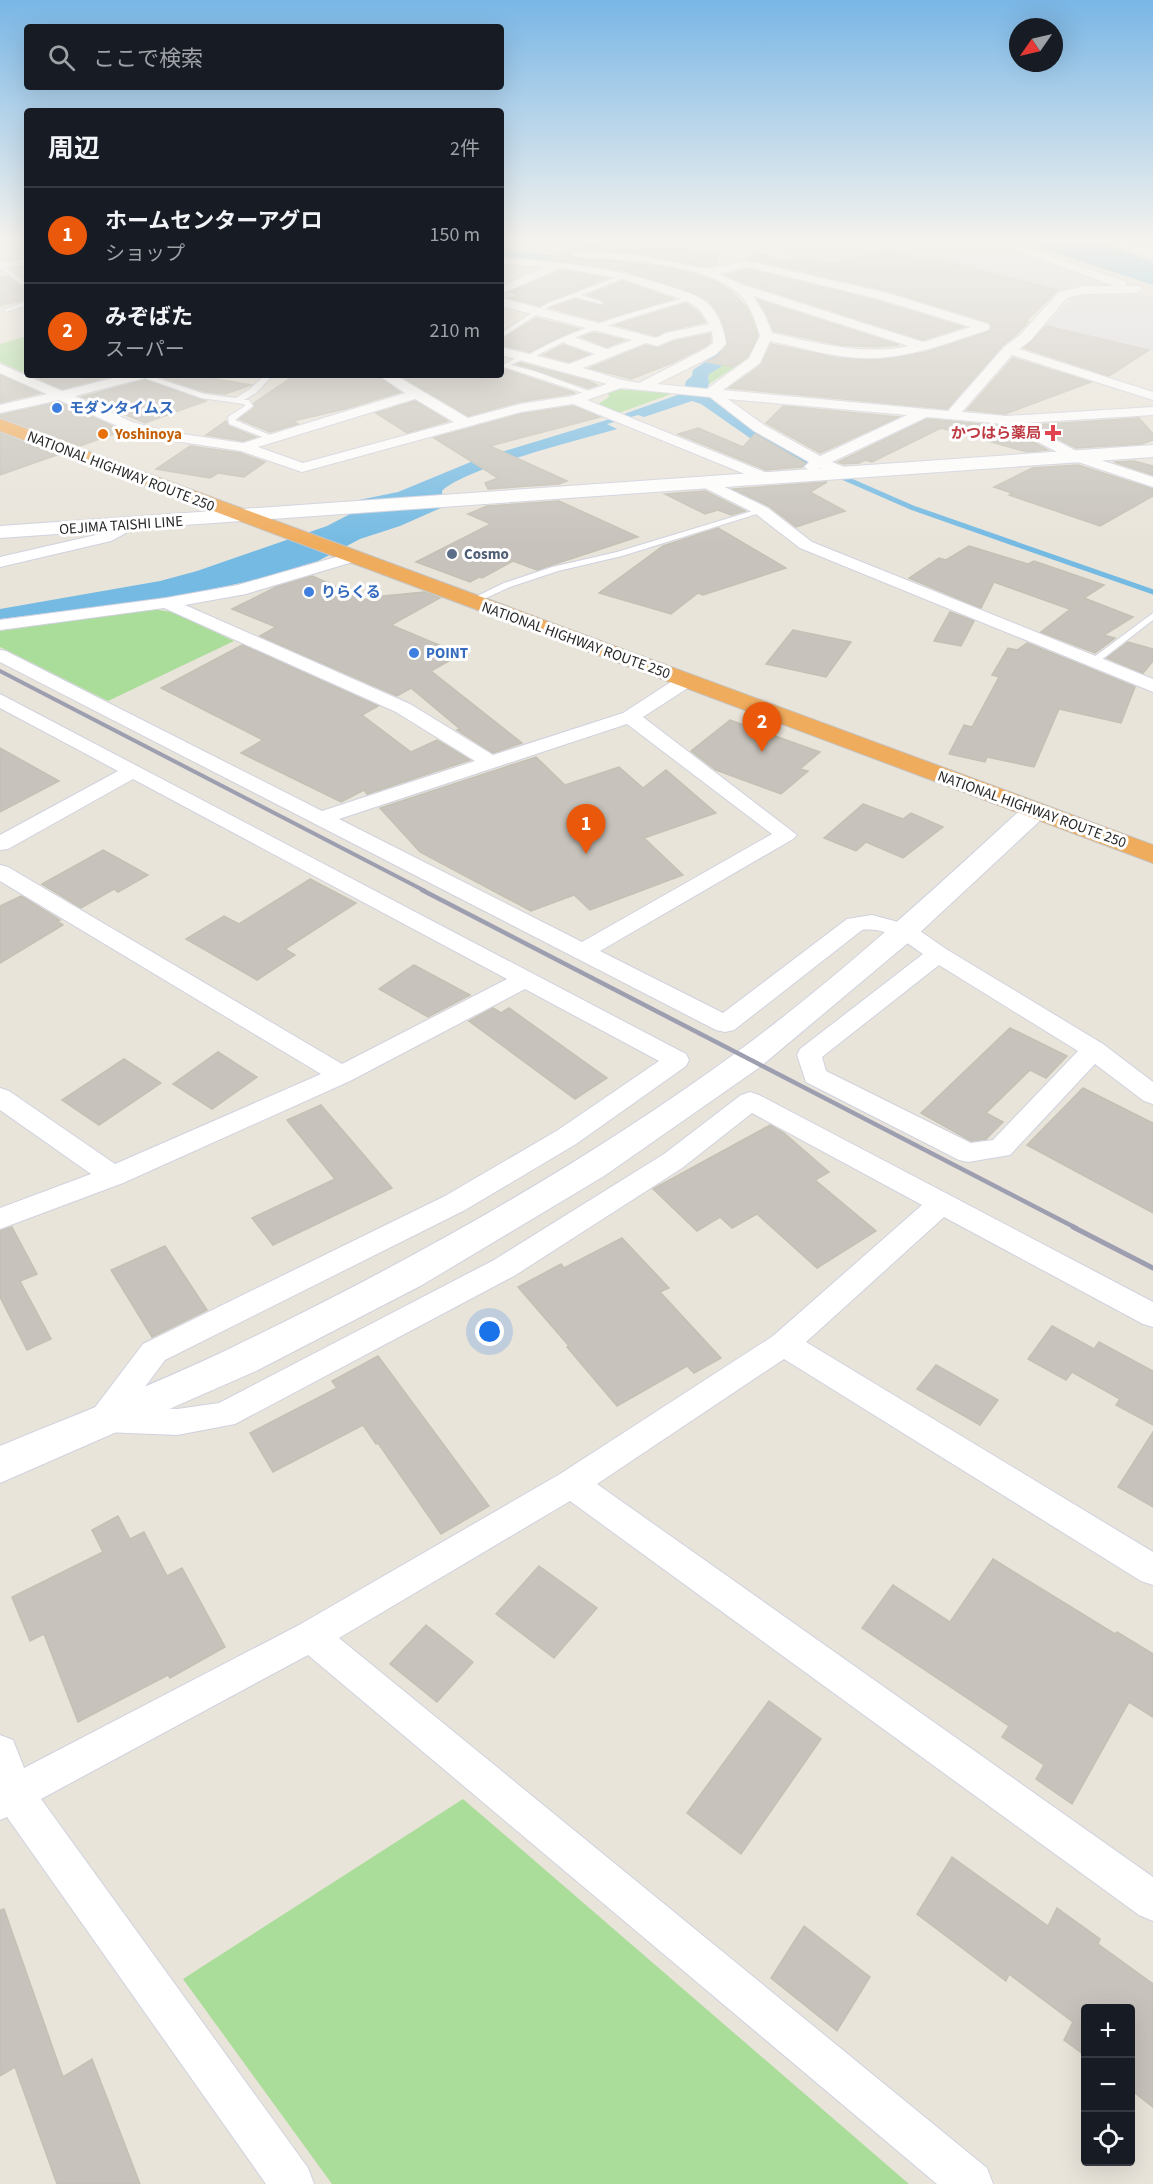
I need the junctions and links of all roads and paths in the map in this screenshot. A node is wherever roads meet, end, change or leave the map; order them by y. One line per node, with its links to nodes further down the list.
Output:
1 (563, 342): 14 (lane)
2 (574, 342): 13 (street)
3 (638, 342): 13 (street)
4 (720, 342): 23 (street)
5 (764, 342): 25 (street)
6 (795, 342): 10 (street)
7 (912, 342): 10 (street)
8 (943, 342): 10 (street)
9 (1020, 342): 11 (street)
10 (925, 346)
11 (1009, 350): 24 (street); 35 (street)
12 (504, 352): 14 (street)
13 (607, 354): 16 (street)
14 (527, 357): 16 (street); 27 (lane)
15 (0, 368): 28 (street)
16 (570, 368): 22 (street)
17 (130, 378): 28 (street)
18 (149, 378): 31 (lane)
19 (266, 378): 31 (lane)
20 (390, 378): 26 (street)
21 (1153, 380): 24 (street)
22 (620, 384): 23 (street); 27 (street)
23 (641, 387): 25 (street)
24 (1137, 390): 29 (street)
25 (712, 392): 34 (street); 43 (street)
26 (416, 394): 37 (street); 39 (street)
27 (589, 394): 30 (street)
28 (58, 395): 32 (street); 40 (street)
29 (1153, 396)
30 (574, 400): 37 (street); 44 (street)
31 (237, 401): 39 (lane)
32 (0, 409)
33 (1153, 411): 36 (street)
34 (927, 412): 35 (street); 43 (street)
35 (953, 414): 36 (street)
36 (1006, 420): 42 (street)
37 (466, 423): 40 (street)
38 (0, 425): 48 (highway, NATIONAL HIGHWAY ROUTE 250)
39 (273, 438): 40 (street)
40 (244, 447)
41 (1153, 451): 42 (street, OEJIMA TAISHI LINE)
42 (1077, 457): 43 (street, OEJIMA TAISHI LINE); 45 (street)
43 (810, 471): 44 (street, OEJIMA TAISHI LINE)
44 (767, 478): 46 (street, OEJIMA TAISHI LINE)
45 (1153, 482)
46 (706, 483): 47 (street); 48 (street, OEJIMA TAISHI LINE)
47 (762, 511): 53 (lane); 58 (street)
48 (242, 516): 49 (street, OEJIMA TAISHI LINE); 51 (highway, NATIONAL HIGHWAY ROUTE 250)
49 (131, 524): 50 (street, OEJIMA TAISHI LINE); 52 (street)
50 (0, 532)
51 (350, 558): 53 (highway, NATIONAL HIGHWAY ROUTE 250); 54 (street)
52 (0, 562)
53 (470, 602): 59 (highway, NATIONAL HIGHWAY ROUTE 250)
54 (166, 603): 56 (street); 63 (street)
55 (1153, 616): 58 (lane)
56 (0, 625)
57 (0, 655): 66 (street)
58 (1093, 662): 60 (street)
59 (687, 680): 62 (street); 65 (highway, NATIONAL HIGHWAY ROUTE 250)
60 (1153, 686)
61 (0, 700): 64 (street)
62 (630, 717): 63 (street); 71 (street)
63 (489, 761): 66 (street)
64 (133, 771): 67 (street); 73 (street)
65 (1035, 811): 68 (highway, NATIONAL HIGHWAY ROUTE 250); 70 (street)
66 (321, 818): 71 (street)
67 (0, 844)
68 (1153, 855)
69 (0, 872): 75 (street)
70 (905, 931): 71 (street); 72 (street); 83 (street)
71 (583, 951)
72 (938, 954): 74 (street); 74 (street)
73 (526, 979): 75 (street); 83 (street)
74 (1094, 1050): 76 (street)
75 (341, 1075): 78 (street)
76 (1153, 1095)
77 (0, 1098): 78 (street)
78 (113, 1176): 80 (street)
79 (942, 1203): 81 (street); 82 (street); 83 (street)
80 (0, 1219)
81 (1153, 1316)
82 (784, 1344): 85 (street); 86 (street)
83 (104, 1419): 84 (street)
84 (0, 1465)
85 (571, 1484): 87 (street); 90 (street)
86 (1153, 1570)
87 (311, 1636): 89 (street); 92 (street)
88 (0, 1752): 89 (street)
89 (7, 1798): 91 (street)
90 (1153, 1901)
91 (292, 2184)
92 (971, 2184)

